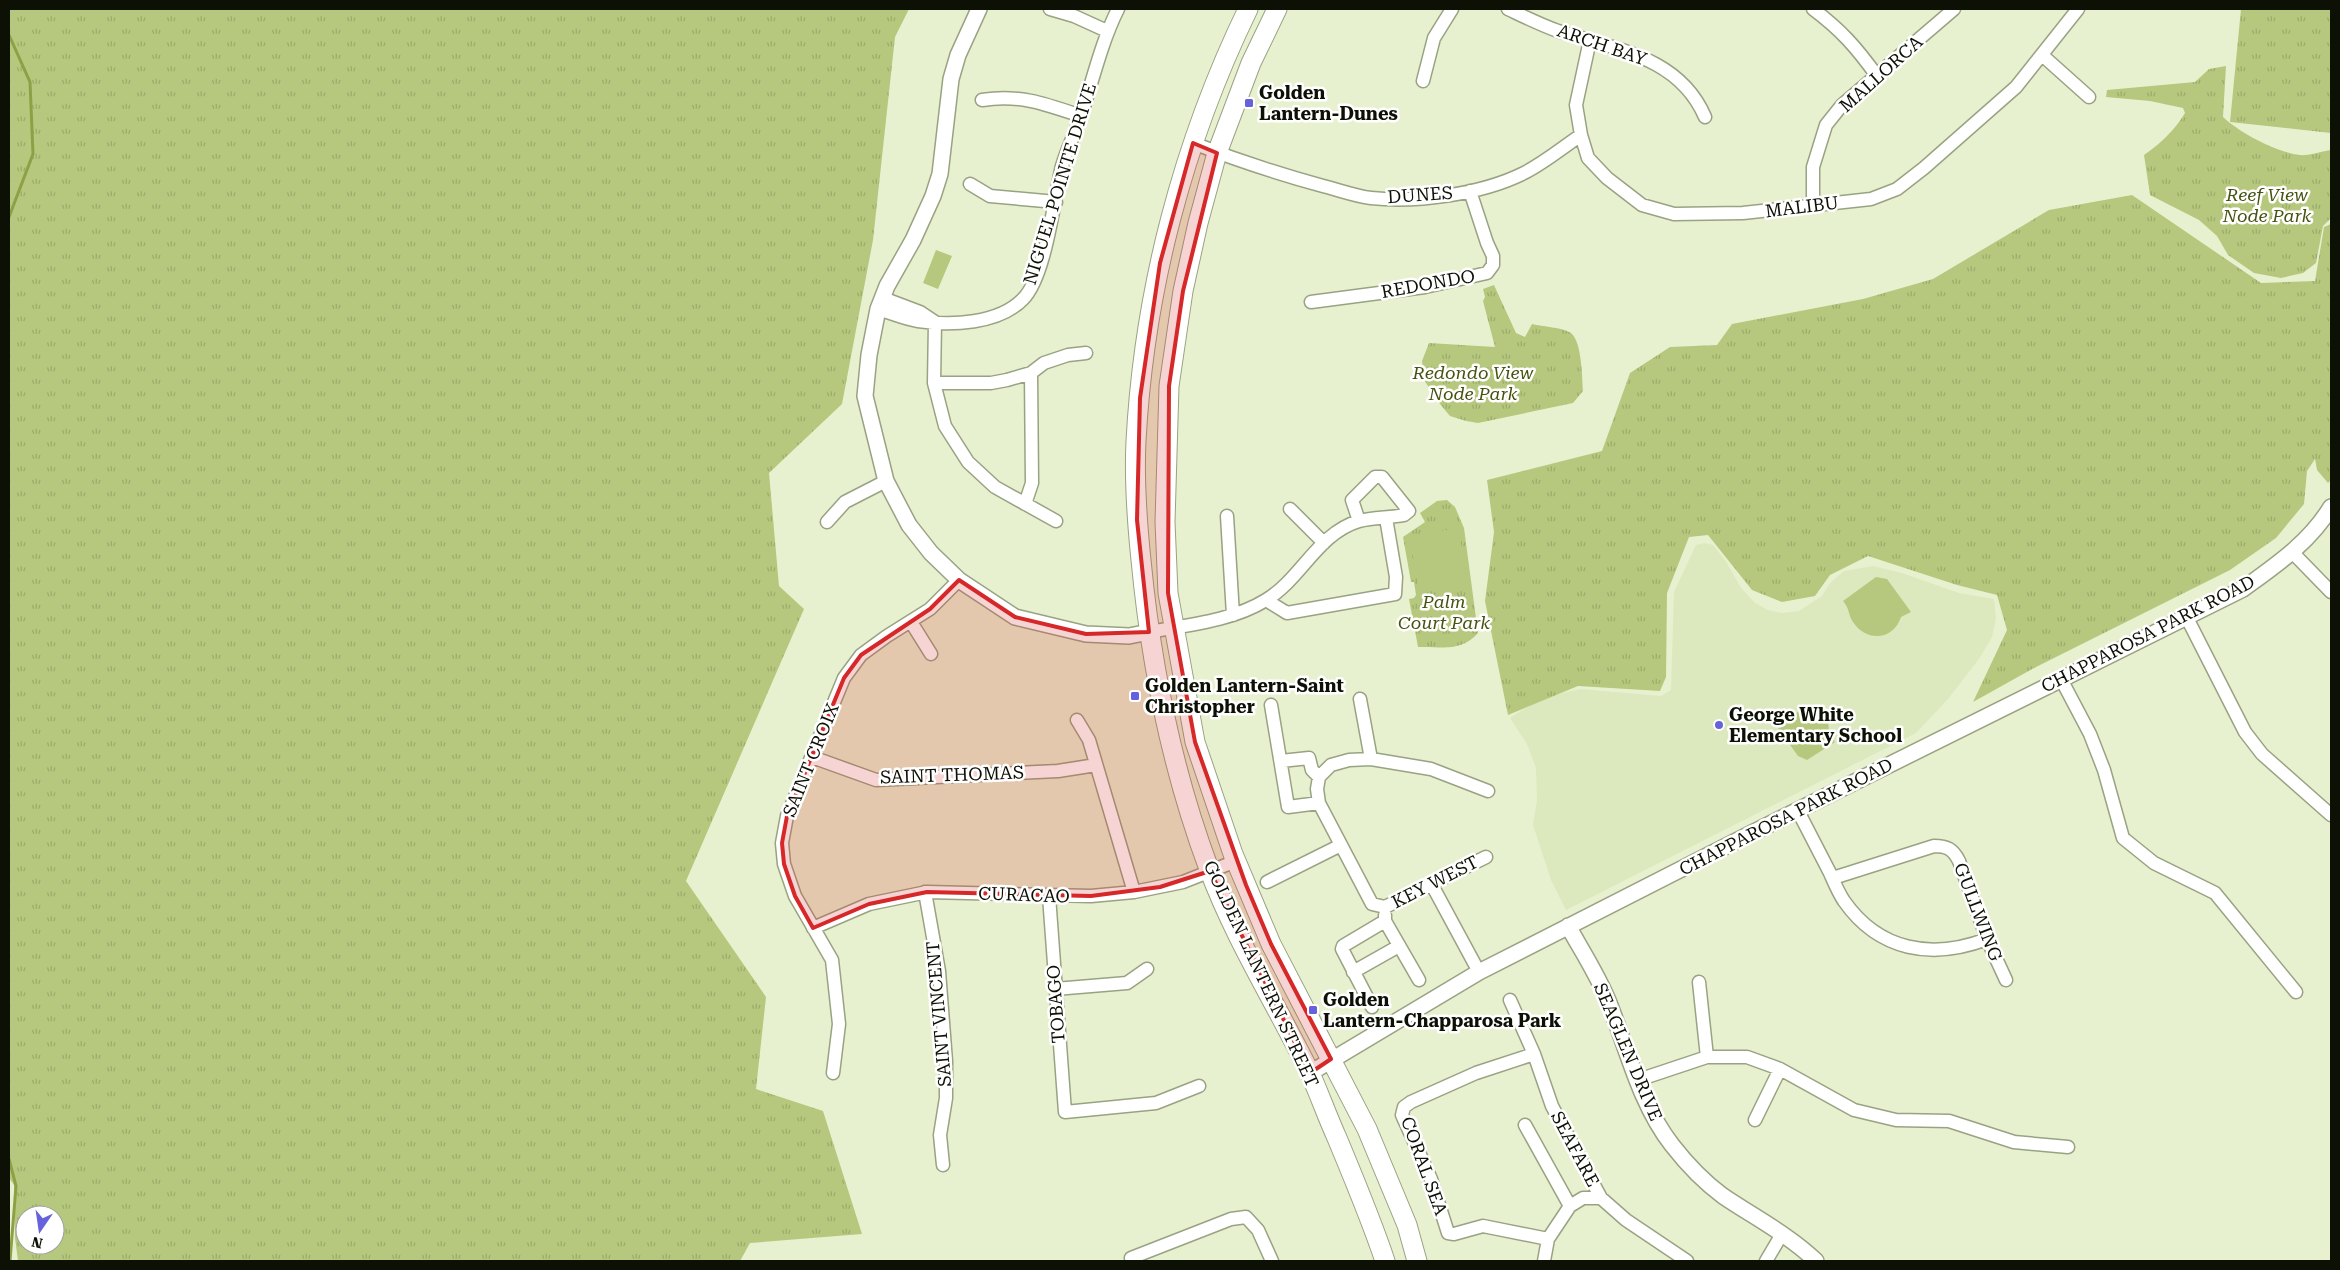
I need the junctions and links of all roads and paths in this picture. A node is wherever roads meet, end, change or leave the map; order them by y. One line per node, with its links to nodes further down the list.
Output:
1 (979, 9): 28 (street)
2 (1050, 9): 11 (street)
3 (1118, 9): 11 (street, NIGUEL POINTE DRIVE)
4 (1248, 9): 21 (main road, GOLDEN LANTERN STREET)
5 (1277, 9): 22 (main road, GOLDEN LANTERN STREET)
6 (1452, 9): 15 (street)
7 (1508, 9): 12 (street, ARCH BAY)
8 (1813, 9): 14 (street)
9 (1954, 9): 14 (street, MALLORCA)
10 (2078, 9): 13 (street, MALIBU)
11 (1107, 31): 18 (street, NIGUEL POINTE DRIVE)
12 (1590, 40): 19 (street, ARCH BAY); 20 (street, MALIBU)
13 (2042, 55): 16 (street); 26 (street, MALIBU)
14 (1877, 76): 26 (street, MALLORCA)
15 (1423, 81)
16 (2089, 97)
17 (982, 100): 18 (street)
18 (1081, 116): 25 (street, NIGUEL POINTE DRIVE)
19 (1705, 117)
20 (1581, 135): 24 (street, DUNES); 26 (street, MALIBU)
21 (1193, 144): 22 (street, DUNES); 51 (main road, GOLDEN LANTERN STREET)
22 (1217, 153): 24 (street, DUNES); 50 (main road, GOLDEN LANTERN STREET)
23 (970, 184): 25 (street)
24 (1470, 190): 27 (street, REDONDO)
25 (1056, 202): 29 (street, NIGUEL POINTE DRIVE)
26 (1813, 206)
27 (1311, 302)
28 (881, 304): 29 (street); 33 (street)
29 (935, 322): 32 (street)
30 (1086, 353): 31 (street)
31 (1031, 373): 32 (street); 34 (street)
32 (934, 383): 34 (street)
33 (886, 480): 41 (street); 44 (street)
34 (1025, 504): 39 (street)
35 (2331, 507): 43 (street, CHAPPAROSA PARK ROAD)
36 (1290, 509): 42 (street)
37 (1227, 516): 47 (street)
38 (1386, 518): 40 (street); 40 (street); 46 (street)
39 (1056, 521)
40 (1359, 521): 42 (street)
41 (827, 522)
42 (1324, 543): 46 (street)
43 (2292, 553): 45 (street); 48 (street, CHAPPAROSA PARK ROAD)
44 (959, 580): 49 (street, SAINT CROIX); 51 (street)
45 (2331, 592)
46 (1266, 600): 47 (street)
47 (1234, 615): 50 (street)
48 (2187, 618): 53 (street, CHAPPAROSA PARK ROAD); 65 (street)
49 (911, 622): 52 (street); 57 (street, SAINT CROIX)
50 (1173, 628): 51 (street); 68 (main road, GOLDEN LANTERN STREET)
51 (1149, 632): 69 (main road, GOLDEN LANTERN STREET)
52 (930, 654)
53 (2062, 679): 64 (street, CHAPPAROSA PARK ROAD); 89 (street)
54 (1360, 699): 58 (street)
55 (1271, 705): 59 (street)
56 (1077, 720): 60 (street)
57 (812, 757): 60 (street, SAINT THOMAS); 79 (street, SAINT CROIX)
58 (1371, 759): 61 (street); 62 (street)
59 (1281, 761): 61 (street); 63 (street)
60 (1096, 765): 74 (street)
61 (1319, 777): 63 (street)
62 (1488, 791)
63 (1319, 803): 66 (street)
64 (1798, 811): 70 (street); 78 (street, CHAPPAROSA PARK ROAD)
65 (2331, 815)
66 (1341, 844): 71 (street); 76 (street)
67 (1486, 857): 72 (street, KEY WEST)
68 (1236, 861): 69 (street, CURACAO); 94 (main road, GOLDEN LANTERN STREET)
69 (1210, 871): 74 (street, CURACAO); 97 (main road, GOLDEN LANTERN STREET)
70 (1833, 878): 80 (street); 80 (street, GULLWING)
71 (1267, 882)
72 (1432, 885): 76 (street, KEY WEST); 84 (street)
73 (924, 892): 75 (street, CURACAO); 79 (street, CURACAO); 103 (street, SAINT VINCENT)
74 (1134, 892): 75 (street, CURACAO)
75 (1049, 896): 88 (street, TOBAGO)
76 (1385, 907): 77 (street)
77 (1385, 922): 81 (street); 83 (street, KEY WEST)
78 (1568, 926): 84 (street, CHAPPAROSA PARK ROAD); 98 (street, SEAGLEN DRIVE)
79 (813, 928): 96 (street, SAINT CROIX)
80 (1987, 939): 86 (street, GULLWING)
81 (1399, 946): 83 (street); 85 (street)
82 (1147, 969): 88 (street)
83 (1353, 972): 91 (street)
84 (1479, 972): 94 (street, CHAPPAROSA PARK ROAD)
85 (1419, 980)
86 (2006, 980)
87 (1699, 982): 93 (street)
88 (1055, 989): 99 (street, TOBAGO)
89 (2296, 992)
90 (1510, 1000): 92 (street, SEAFARE)
91 (1372, 1006)
92 (1534, 1054): 104 (street, SEAFARE); 107 (street, CORAL SEA)
93 (1707, 1057): 95 (street); 98 (street)
94 (1331, 1059): 97 (street, CHAPPAROSA PARK ROAD); 111 (main road, GOLDEN LANTERN STREET)
95 (1780, 1069): 100 (street); 102 (street)
96 (833, 1073)
97 (1310, 1073): 110 (main road, GOLDEN LANTERN STREET)
98 (1638, 1080): 106 (street, SEAGLEN DRIVE)
99 (1199, 1086)
100 (1755, 1120)
101 (1525, 1125): 105 (street)
102 (2068, 1148)
103 (943, 1165)
104 (1601, 1198): 105 (street); 113 (street, SEAFARE)
105 (1570, 1206): 107 (street)
106 (1782, 1234): 114 (street); 115 (street, SEAGLEN DRIVE)
107 (1548, 1239): 112 (street)
108 (1131, 1258): 109 (street)
109 (1272, 1261)
110 (1385, 1261)
111 (1417, 1261)
112 (1544, 1261)
113 (1687, 1261)
114 (1767, 1261)
115 (1816, 1261)

